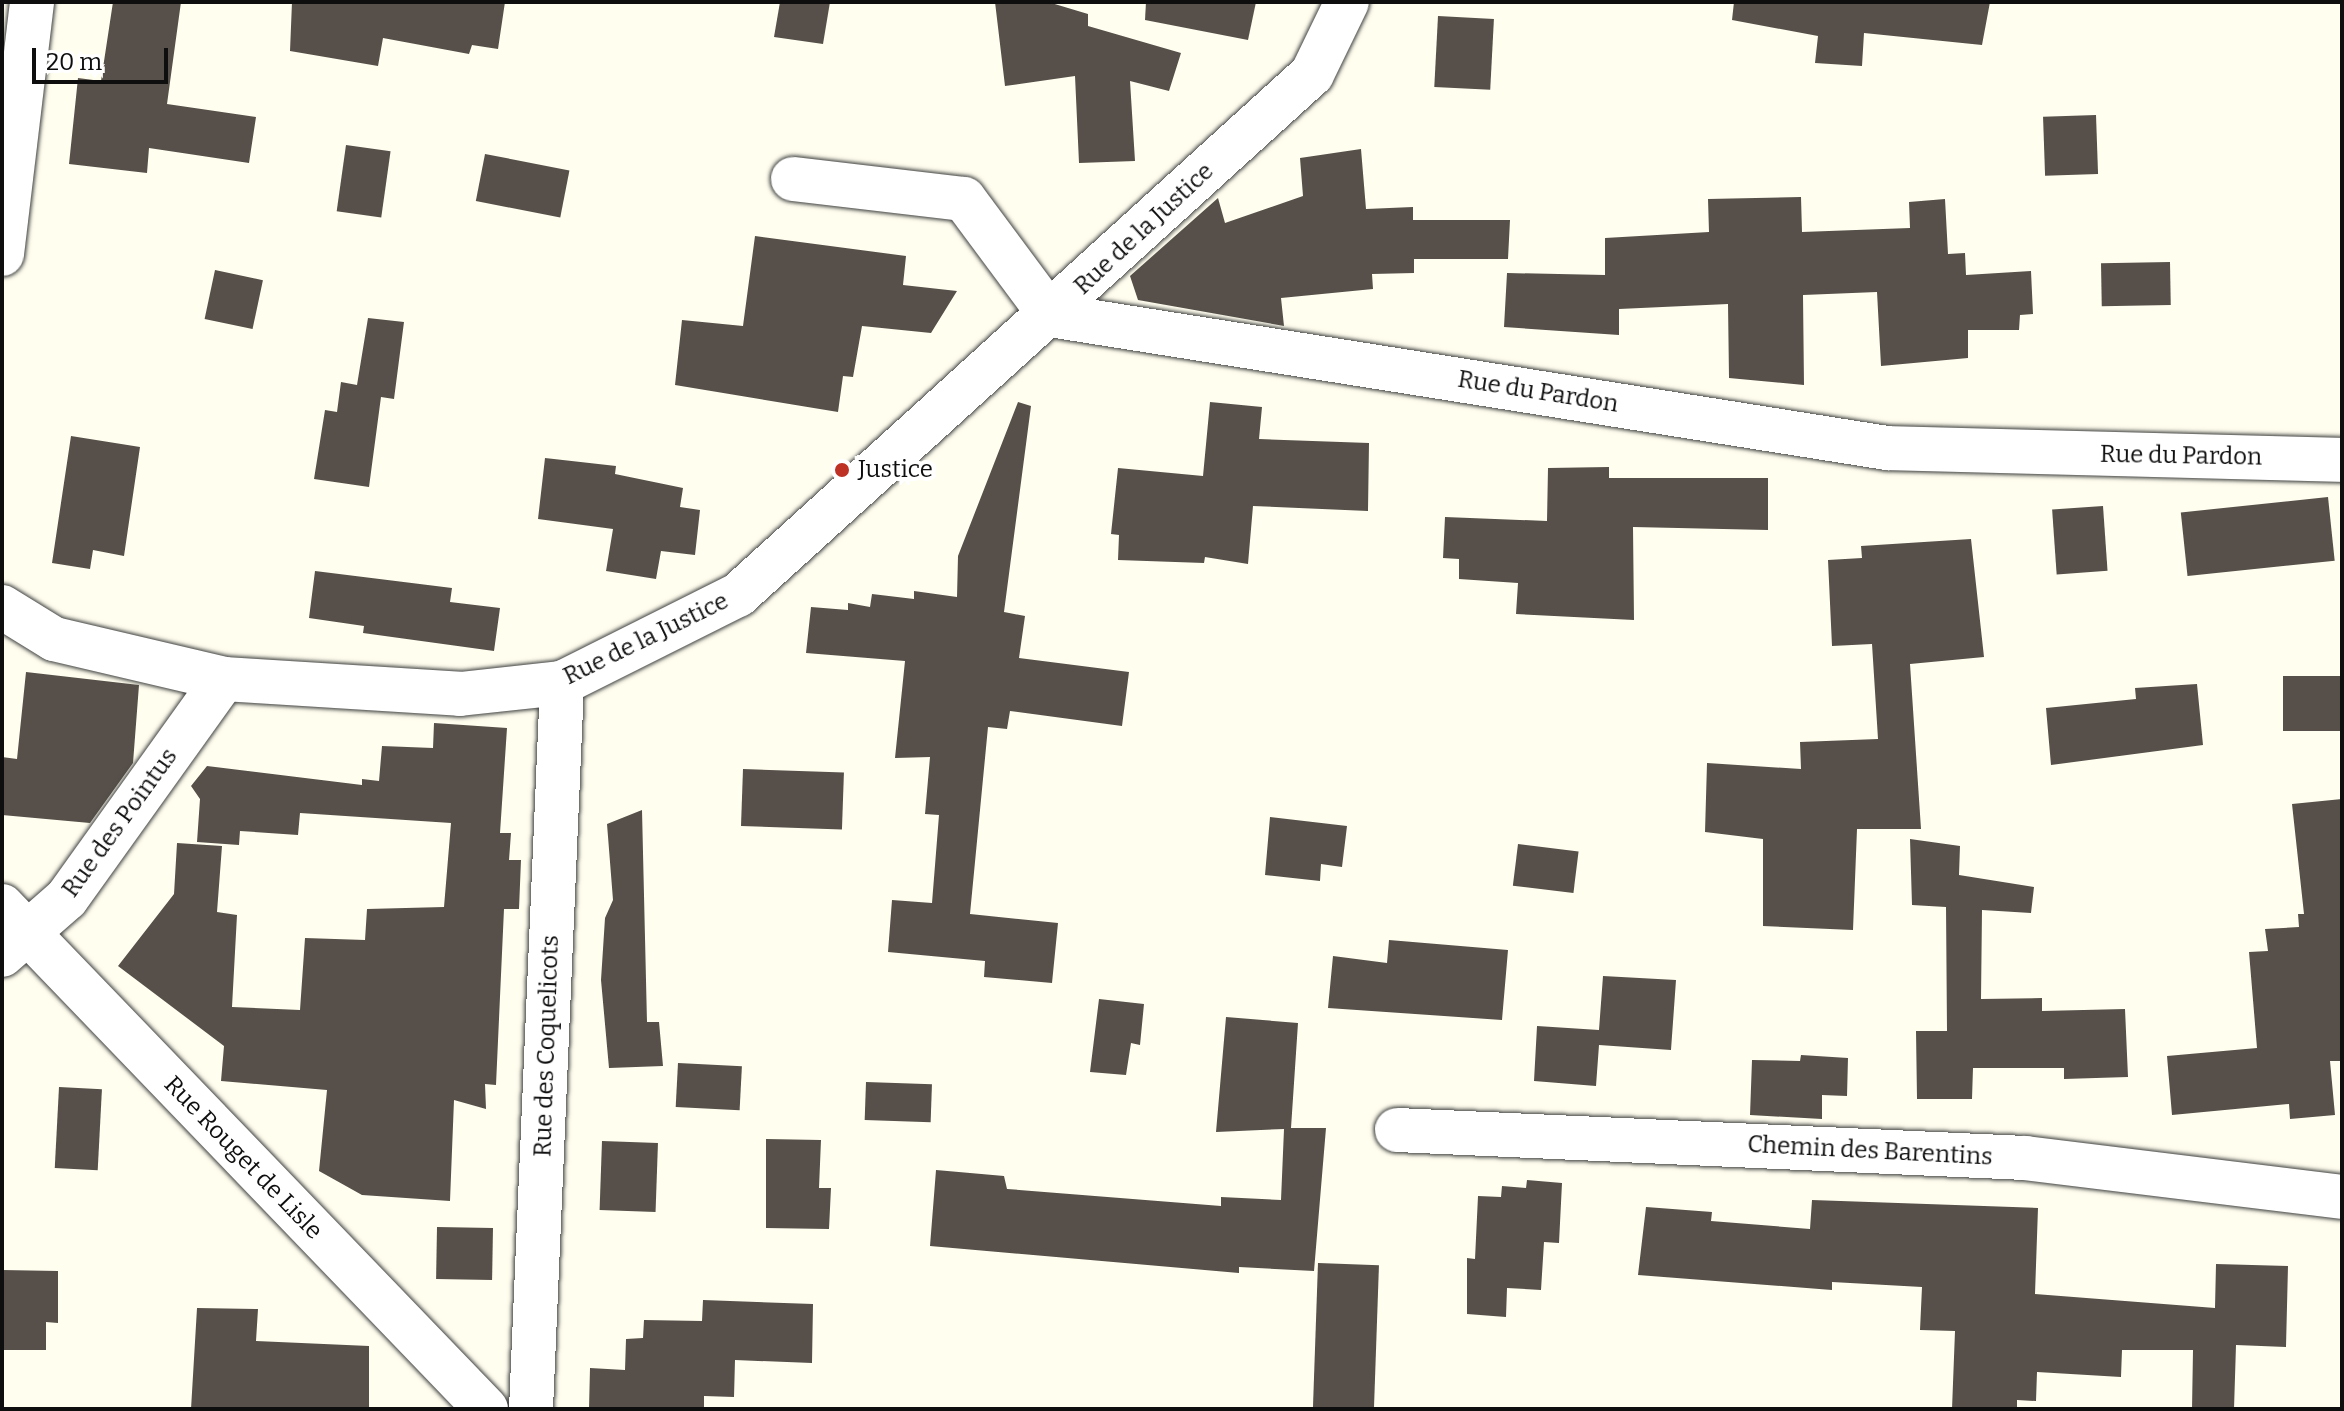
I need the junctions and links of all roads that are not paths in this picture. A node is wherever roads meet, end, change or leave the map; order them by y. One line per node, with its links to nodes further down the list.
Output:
1 (32, 2): 4 (street)
2 (1347, 2): 5 (street, Rue de la Justice)
3 (793, 179): 5 (street)
4 (2, 254)
5 (1050, 315): 6 (street, Rue du Pardon); 9 (street, Rue de la Justice)
6 (2342, 460)
7 (2, 607): 8 (street, Rue de la Justice)
8 (224, 679): 9 (street, Rue de la Justice); 10 (street, Rue des Pointus)
9 (562, 683): 14 (street, Rue des Coquelicots)
10 (11, 932): 13 (street, Rue Rouget de Lisle)
11 (1397, 1130): 12 (street, Chemin des Barentins)
12 (2342, 1197)
13 (486, 1409)
14 (531, 1409)

